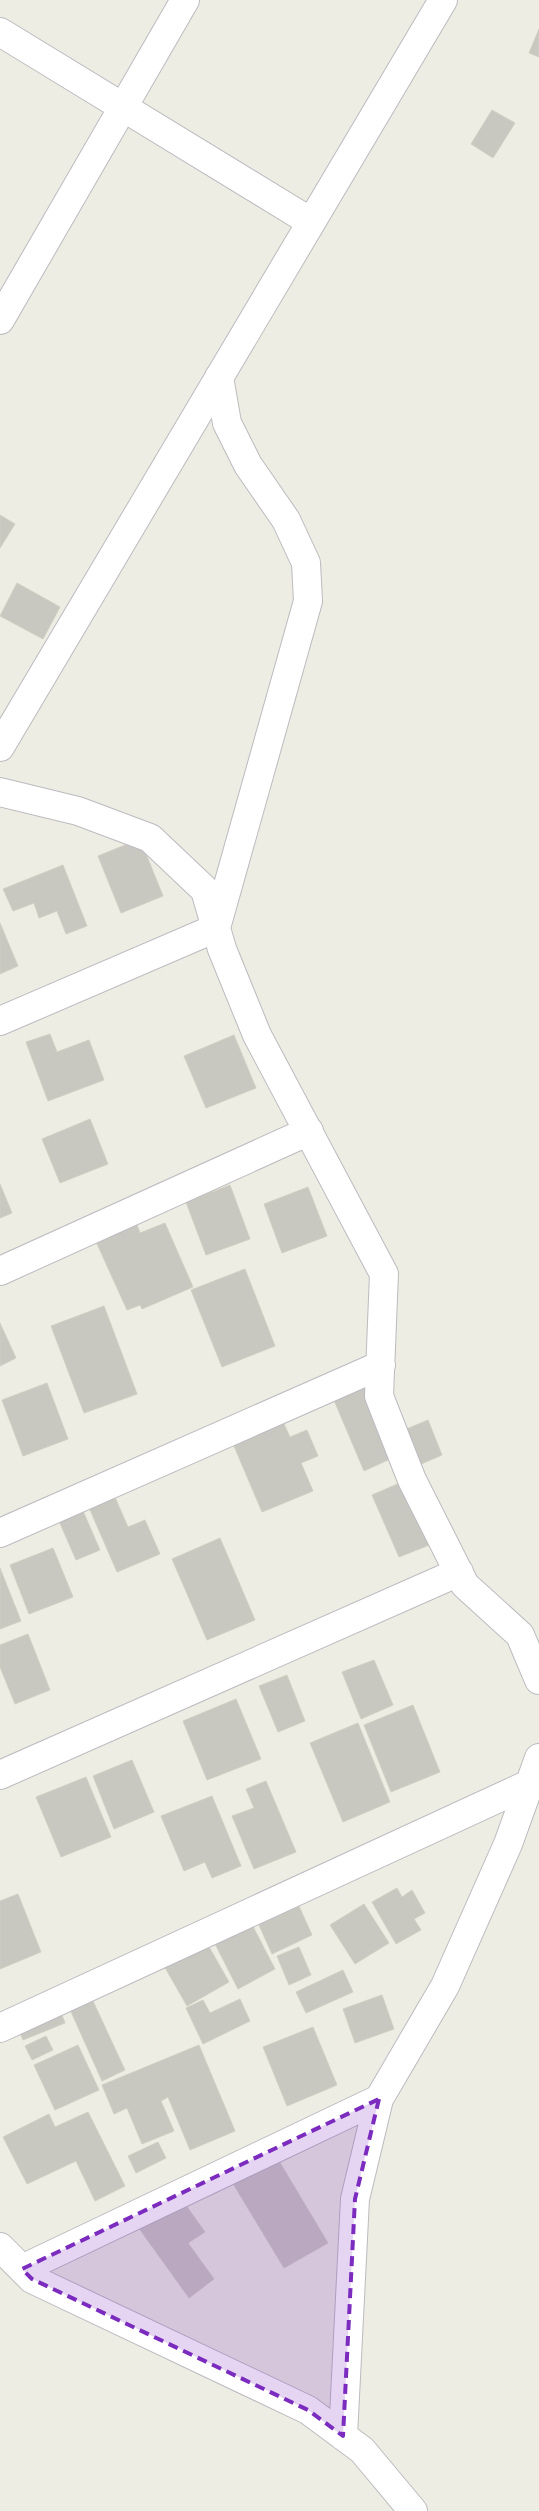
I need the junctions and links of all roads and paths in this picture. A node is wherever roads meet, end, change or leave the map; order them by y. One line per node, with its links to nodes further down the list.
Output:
1 (185, 0): 4 (street)
2 (443, 0): 5 (street)
3 (0, 32): 4 (street)
4 (123, 107): 5 (street); 6 (street)
5 (311, 222): 7 (street)
6 (0, 320)
7 (219, 377): 8 (street); 10 (street)
8 (0, 747)
9 (0, 792): 10 (street)
10 (216, 928): 11 (street); 12 (street)
11 (0, 1021)
12 (309, 1131): 13 (street); 14 (street)
13 (0, 1271)
14 (381, 1365): 15 (street); 16 (street)
15 (0, 1532)
16 (459, 1572): 17 (street); 19 (street)
17 (539, 1680)
18 (539, 1758): 20 (street)
19 (0, 1775)
20 (529, 1784): 21 (street); 22 (street)
21 (0, 2028)
22 (379, 2099): 24 (street); 25 (street)
23 (0, 2247): 24 (street)
24 (22, 2269): 25 (street)
25 (342, 2436): 26 (street)
26 (413, 2511)

